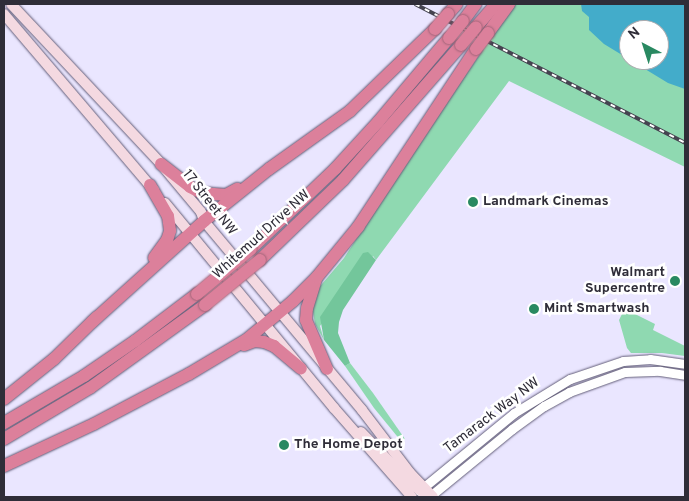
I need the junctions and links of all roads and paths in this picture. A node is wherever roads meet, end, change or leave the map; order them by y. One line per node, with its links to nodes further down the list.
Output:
1 (11, 4): 7 (main road, 17 Street NW)
2 (458, 4): 8 (highway, bridge)
3 (476, 4): 22 (highway, Whitemud Drive NW, bridge)
4 (496, 4): 23 (highway, Whitemud Drive NW, bridge)
5 (509, 4): 12 (highway, bridge)
6 (4, 14): 9 (main road)
7 (161, 164): 8 (highway); 10 (main road, 17 Street NW)
8 (269, 169): 10 (highway)
9 (150, 185): 11 (main road); 14 (highway)
10 (204, 221): 11 (highway); 13 (main road, 17 Street NW)
11 (190, 233): 14 (highway); 15 (main road)
12 (317, 277): 13 (highway); 19 (highway)
13 (280, 312): 15 (highway); 19 (main road, 17 Street NW)
14 (92, 322): 21 (highway)
15 (266, 324): 16 (highway); 18 (main road)
16 (228, 351): 18 (highway); 24 (highway)
17 (685, 364): 25 (street, Tamarack Way NW)
18 (301, 369): 25 (main road)
19 (327, 369): 25 (main road, 17 Street NW)
20 (685, 375): 26 (street, Tamarack Way NW)
21 (4, 399)
22 (4, 423)
23 (4, 439)
24 (4, 466)
25 (416, 493): 26 (main road)
26 (431, 497)

